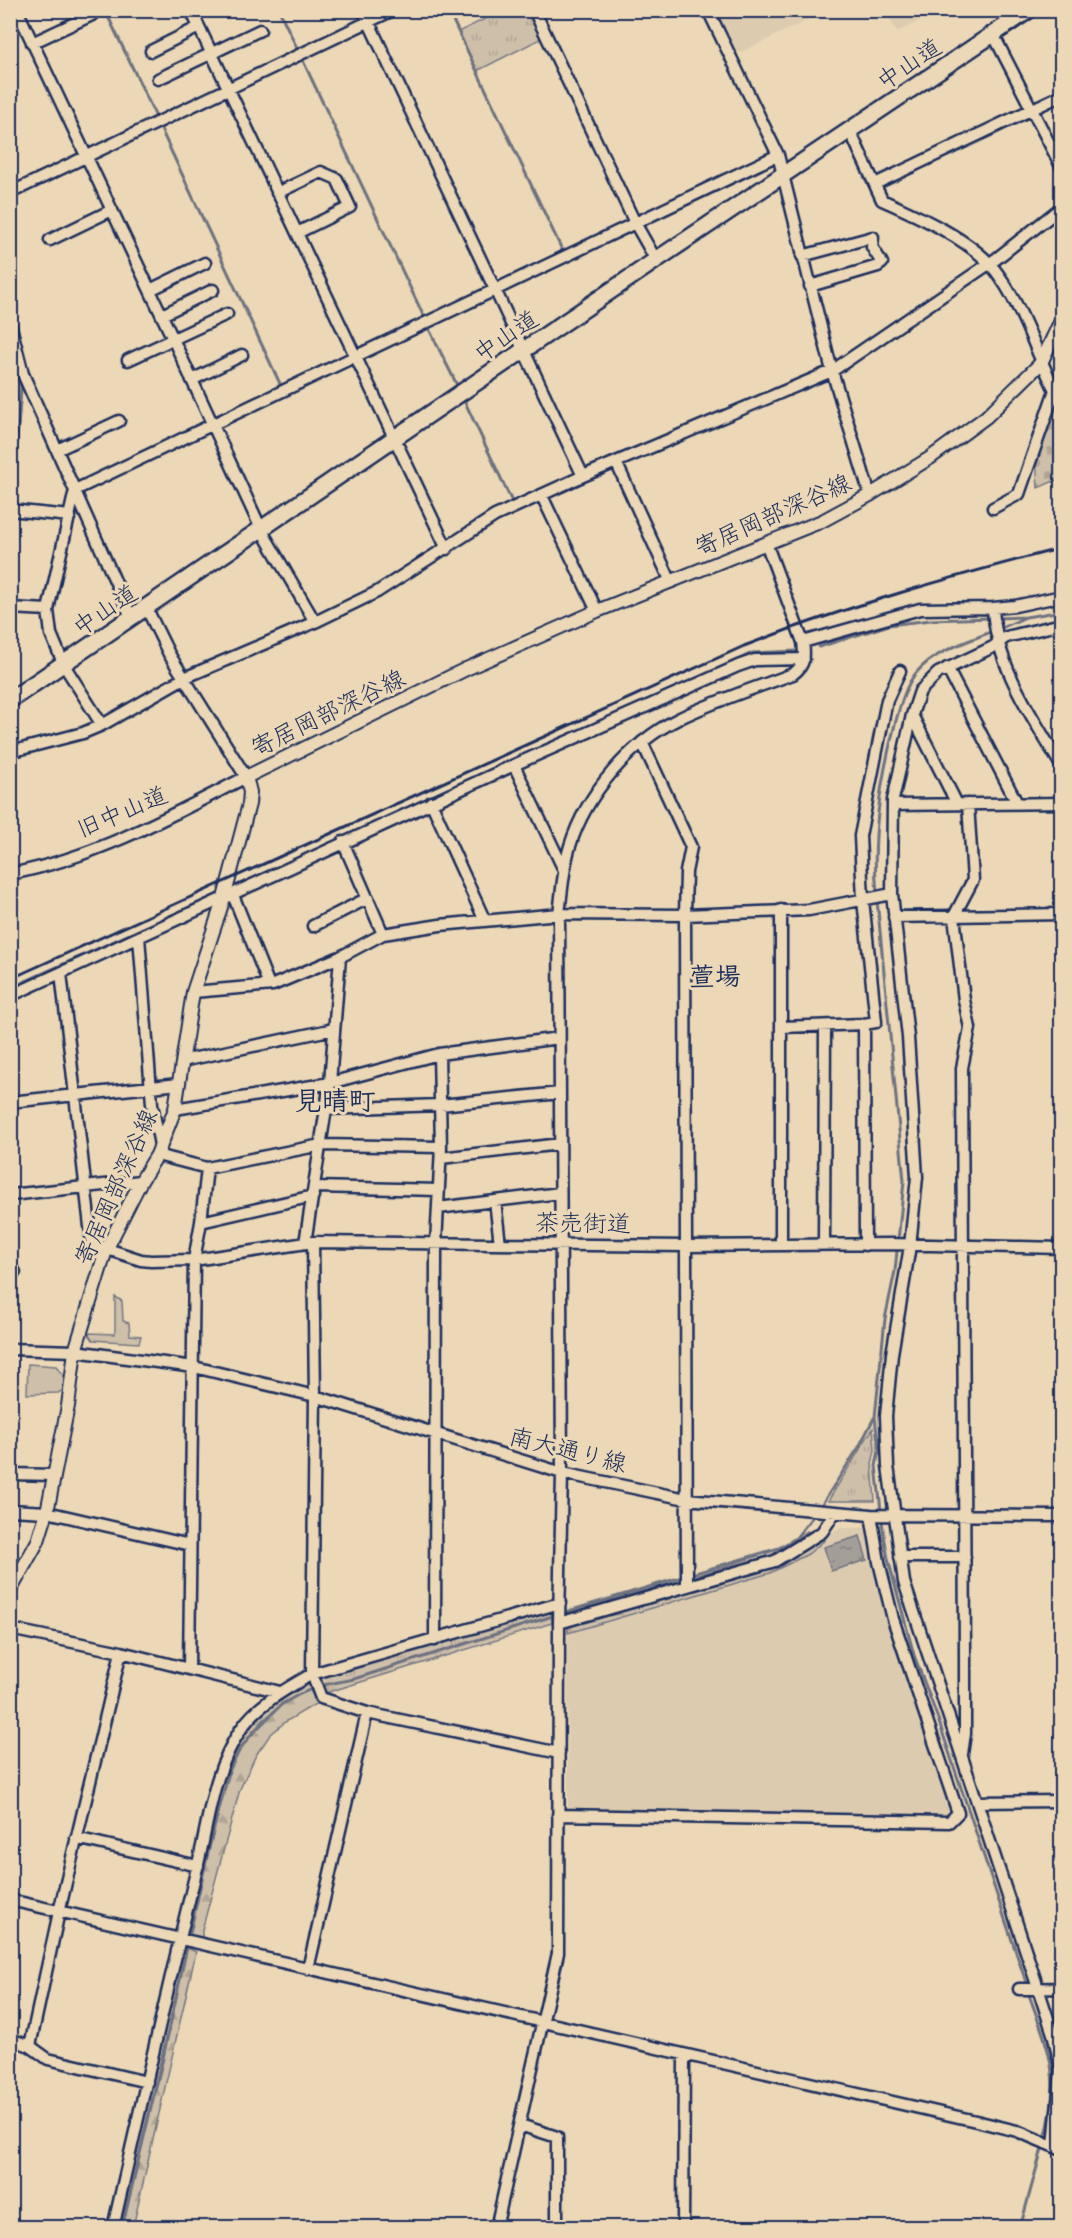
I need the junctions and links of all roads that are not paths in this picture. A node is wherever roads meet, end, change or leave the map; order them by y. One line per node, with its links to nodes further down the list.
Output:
1 (90, 10): 13 (street)
2 (191, 10): 10 (street)
3 (363, 10): 9 (street)
4 (393, 10): 9 (street)
5 (534, 10): 30 (street)
6 (708, 10): 21 (street)
7 (1029, 10): 12 (highway, 中山道)
8 (21, 12): 13 (street)
9 (369, 22): 17 (street); 38 (street)
10 (199, 27): 14 (street); 15 (street)
11 (260, 30): 15 (street)
12 (993, 34): 19 (street); 20 (highway, 中山道)
13 (32, 43): 22 (street)
14 (151, 51)
15 (212, 53): 16 (street); 17 (street)
16 (158, 79)
17 (228, 88): 22 (street); 26 (street)
18 (1062, 95): 19 (street)
19 (1031, 109): 23 (street); 25 (street)
20 (850, 131): 24 (highway, 中山道); 25 (street)
21 (778, 155): 24 (street); 30 (street)
22 (86, 157): 27 (street); 29 (street)
23 (1062, 168)
24 (783, 176): 33 (street); 34 (highway, 中山道)
25 (875, 184): 36 (street)
26 (278, 192): 31 (street); 31 (street)
27 (10, 193)
28 (1062, 207): 36 (street)
29 (112, 210): 32 (street); 39 (street)
30 (635, 223): 34 (street); 38 (street)
31 (297, 233): 48 (street)
32 (50, 240)
33 (802, 256): 37 (street); 37 (street)
34 (656, 260): 46 (highway, 中山道)
35 (205, 263): 39 (street)
36 (989, 263): 50 (street); 51 (street)
37 (810, 286): 51 (street)
38 (495, 289): 46 (street); 48 (street)
39 (150, 290): 42 (street)
40 (213, 290): 42 (street)
41 (227, 314): 45 (street)
42 (162, 315): 45 (street)
43 (1062, 318): 50 (main road, 寄居岡部深谷線)
44 (10, 323): 57 (street)
45 (173, 339): 49 (street); 52 (street)
46 (524, 351): 56 (highway, 中山道); 59 (street)
47 (242, 355): 52 (street)
48 (354, 356): 55 (street); 56 (street)
49 (128, 360)
50 (1041, 363): 53 (street); 61 (main road, 寄居岡部深谷線)
51 (832, 371): 58 (street); 61 (street)
52 (192, 380): 55 (street)
53 (1058, 393): 63 (street)
54 (119, 421): 57 (street)
55 (213, 424): 60 (street); 66 (street)
56 (395, 440): 66 (highway, 中山道); 68 (street)
57 (57, 450): 60 (street)
58 (616, 462): 59 (street); 69 (street)
59 (583, 476): 62 (street)
60 (75, 489): 65 (street); 75 (street)
61 (870, 495): 67 (main road, 寄居岡部深谷線)
62 (542, 496): 68 (street); 74 (street)
63 (993, 508)
64 (10, 510): 65 (street)
65 (70, 516): 73 (street)
66 (262, 531): 72 (highway, 中山道); 76 (street)
67 (766, 543): 69 (main road, 寄居岡部深谷線); 79 (street)
68 (447, 549): 76 (street)
69 (671, 582): 74 (main road, 寄居岡部深谷線)
70 (1062, 596): 77 (street)
71 (10, 608): 73 (street)
72 (147, 609): 75 (highway, 中山道); 84 (street)
73 (48, 610): 81 (street)
74 (597, 611): 92 (main road, 寄居岡部深谷線)
75 (132, 619): 81 (highway, 中山道)
76 (315, 622): 84 (street)
77 (995, 624): 78 (street); 79 (street); 82 (street); 91 (street)
78 (1062, 624)
79 (803, 642): 80 (street)
80 (804, 659): 88 (street); 90 (street)
81 (64, 665): 85 (highway, 中山道); 87 (street)
82 (947, 668): 86 (street); 95 (street)
83 (900, 671): 104 (street)
84 (184, 678): 87 (street); 92 (street)
85 (10, 700)
86 (912, 715): 96 (street); 97 (street)
87 (102, 725): 89 (street)
88 (642, 742): 99 (street); 108 (street)
89 (10, 752)
90 (514, 765): 93 (street); 99 (street)
91 (1062, 767)
92 (246, 777): 100 (street, 旧中山道); 102 (main road, 寄居岡部深谷線)
93 (431, 802): 98 (street); 111 (street)
94 (1062, 802): 95 (street)
95 (1017, 803): 96 (street)
96 (962, 804): 97 (street); 110 (street)
97 (893, 805): 101 (street)
98 (343, 842): 102 (street); 103 (street)
99 (564, 870): 106 (street)
100 (10, 874)
101 (890, 895): 104 (street); 109 (street)
102 (228, 896): 114 (street); 117 (street); 118 (main road, 寄居岡部深谷線)
103 (368, 898): 112 (street); 113 (street)
104 (865, 899): 105 (street); 120 (street)
105 (781, 910): 108 (street); 122 (street)
106 (560, 914): 108 (street); 111 (street); 124 (street)
107 (1062, 914): 110 (street)
108 (685, 915): 158 (street)
109 (894, 916): 110 (street); 159 (street)
110 (954, 916): 160 (street)
111 (486, 921): 113 (street)
112 (313, 926)
113 (383, 934): 115 (street)
114 (139, 937): 116 (street); 129 (street)
115 (340, 957): 117 (street); 123 (street)
116 (61, 973): 119 (street); 131 (street)
117 (269, 985): 118 (street)
118 (193, 992): 126 (main road, 寄居岡部深谷線)
119 (10, 996)
120 (864, 1024): 121 (street); 157 (street)
121 (825, 1026): 122 (street); 156 (street)
122 (783, 1027): 155 (street)
123 (334, 1029): 126 (street); 127 (street)
124 (559, 1038): 125 (street); 130 (street)
125 (439, 1054): 127 (street); 133 (street)
126 (182, 1061): 128 (main road, 寄居岡部深谷線)
127 (330, 1083): 134 (street); 135 (street)
128 (179, 1084): 129 (street); 134 (main road, 寄居岡部深谷線)
129 (150, 1087): 131 (street); 139 (street)
130 (560, 1093): 133 (street); 136 (street)
131 (74, 1095): 132 (street); 143 (street)
132 (10, 1102)
133 (440, 1105): 135 (street); 138 (street)
134 (175, 1109): 139 (main road, 寄居岡部深谷線)
135 (326, 1109): 137 (street)
136 (560, 1144): 140 (street); 146 (street)
137 (321, 1145): 138 (street); 141 (street); 145 (street)
138 (441, 1147): 140 (street)
139 (159, 1150): 141 (street); 142 (main road, 寄居岡部深谷線)
140 (441, 1158): 144 (street)
141 (207, 1168): 150 (street)
142 (141, 1181): 143 (street); 162 (main road, 寄居岡部深谷線)
143 (86, 1188): 147 (street); 162 (street)
144 (439, 1190): 145 (street); 149 (street)
145 (314, 1192): 150 (street); 151 (street)
146 (560, 1192): 148 (street); 154 (street)
147 (10, 1195)
148 (495, 1201): 149 (street); 153 (street)
149 (438, 1208): 152 (street)
150 (201, 1222): 163 (street)
151 (309, 1242): 152 (street, 茶売街道); 163 (street, 茶売街道); 167 (street)
152 (436, 1244): 153 (street, 茶売街道); 168 (street)
153 (500, 1244): 154 (street, 茶売街道)
154 (561, 1244): 158 (street, 茶売街道); 169 (street)
155 (781, 1245): 156 (street, 茶売街道); 158 (street, 茶売街道)
156 (824, 1245): 157 (street, 茶売街道)
157 (865, 1245): 159 (street, 茶売街道)
158 (686, 1246): 172 (street)
159 (908, 1246): 160 (street, 茶売街道); 177 (street)
160 (964, 1248): 161 (street, 茶売街道); 178 (street)
161 (1062, 1248)
162 (106, 1250): 163 (street, 茶売街道); 165 (main road, 寄居岡部深谷線)
163 (194, 1260): 166 (street)
164 (10, 1349): 165 (street, 南大通り線)
165 (75, 1351): 166 (street, 南大通り線); 171 (main road, 寄居岡部深谷線)
166 (194, 1367): 167 (street, 南大通り線); 180 (street)
167 (315, 1396): 168 (street, 南大通り線); 193 (street)
168 (436, 1435): 169 (street, 南大通り線); 190 (street)
169 (561, 1473): 172 (street, 南大通り線); 185 (street)
170 (10, 1474): 171 (street)
171 (54, 1475): 174 (main road, 寄居岡部深谷線)
172 (686, 1499): 175 (street, 南大通り線); 183 (street)
173 (10, 1510): 174 (street)
174 (46, 1512): 180 (street); 184 (main road, 寄居岡部深谷線)
175 (835, 1512): 176 (street, 南大通り線); 183 (street)
176 (871, 1515): 177 (street, 南大通り線); 187 (street)
177 (894, 1515): 178 (street, 南大通り線); 181 (street)
178 (964, 1515): 179 (street, 南大通り線); 182 (street)
179 (1062, 1516)
180 (190, 1545): 192 (street)
181 (900, 1557): 182 (street); 186 (street)
182 (965, 1557): 197 (street)
183 (687, 1586): 188 (street)
184 (10, 1591)
185 (560, 1603): 188 (street); 190 (street)
186 (914, 1612): 187 (street); 197 (street)
187 (893, 1618): 198 (street)
188 (559, 1623): 196 (street)
189 (10, 1629): 191 (street)
190 (435, 1640): 193 (street)
191 (121, 1652): 192 (street); 202 (street)
192 (189, 1669): 194 (street)
193 (313, 1677): 194 (street); 195 (street)
194 (280, 1692): 203 (street)
195 (367, 1713): 196 (street); 207 (street)
196 (559, 1753): 201 (street)
197 (960, 1759): 198 (street); 200 (street)
198 (945, 1764): 201 (street)
199 (1062, 1801): 200 (street)
200 (977, 1802): 209 (street)
201 (558, 1815): 210 (street)
202 (76, 1838): 203 (street); 205 (street)
203 (198, 1866): 206 (street)
204 (10, 1900): 205 (street)
205 (59, 1912): 206 (street); 212 (street)
206 (180, 1938): 207 (street); 214 (street)
207 (308, 1969): 210 (street)
208 (1062, 1988): 209 (street)
209 (1029, 1989): 216 (street)
210 (543, 2023): 213 (street); 215 (street)
211 (10, 2039): 212 (street)
212 (30, 2046): 214 (street)
213 (684, 2055): 216 (street); 220 (street)
214 (147, 2082): 217 (street)
215 (519, 2125): 218 (street); 219 (street)
216 (1058, 2148)
217 (113, 2228)
218 (496, 2228)
219 (557, 2228)
220 (683, 2228)

